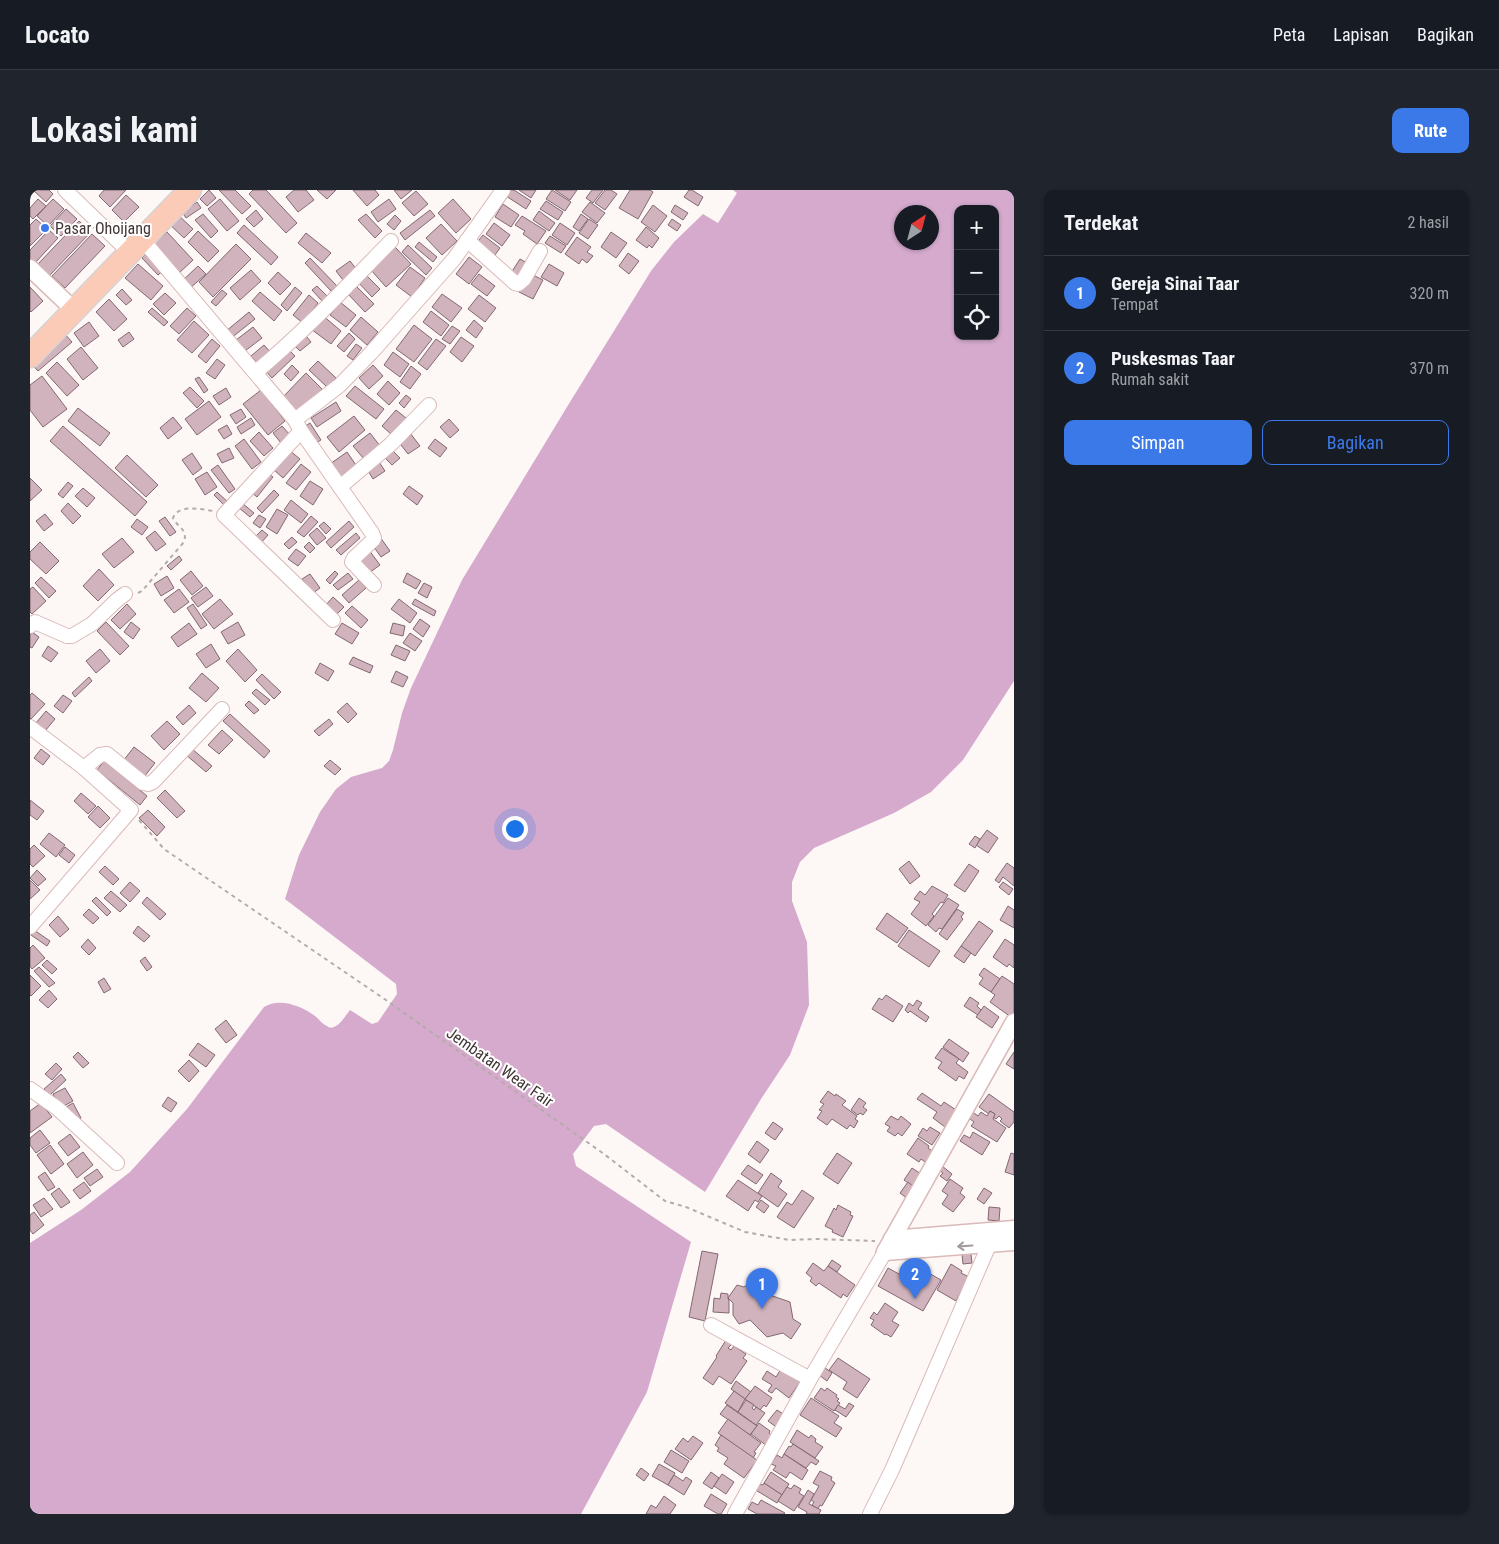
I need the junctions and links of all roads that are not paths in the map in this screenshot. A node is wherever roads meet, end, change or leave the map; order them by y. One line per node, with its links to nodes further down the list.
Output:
1 (65, 190): 7 (street)
2 (175, 190): 7 (highway)
3 (190, 190): 7 (highway)
4 (503, 190): 5 (street)
5 (467, 240): 8 (street); 15 (street)
6 (391, 241): 13 (street)
7 (132, 242): 10 (highway); 13 (street)
8 (540, 251)
9 (30, 268): 10 (street)
10 (71, 306): 11 (highway); 12 (highway)
11 (30, 341)
12 (30, 356)
13 (256, 372): 15 (street)
14 (429, 405): 16 (street)
15 (298, 425): 16 (street); 19 (street)
16 (340, 487): 17 (street)
17 (374, 585)
18 (125, 594): 20 (street)
19 (333, 620)
20 (30, 626)
21 (222, 709): 23 (street)
22 (30, 727): 23 (street)
23 (84, 768): 24 (street)
24 (30, 927)
25 (1014, 1022): 30 (street)
26 (30, 1089): 27 (street)
27 (117, 1163)
28 (1014, 1229): 30 (street)
29 (1014, 1242): 31 (street)
30 (889, 1245): 31 (street, one-way to 30); 33 (street)
31 (989, 1245): 35 (street)
32 (711, 1325): 33 (street)
33 (810, 1379): 34 (street)
34 (735, 1514)
35 (870, 1514)

